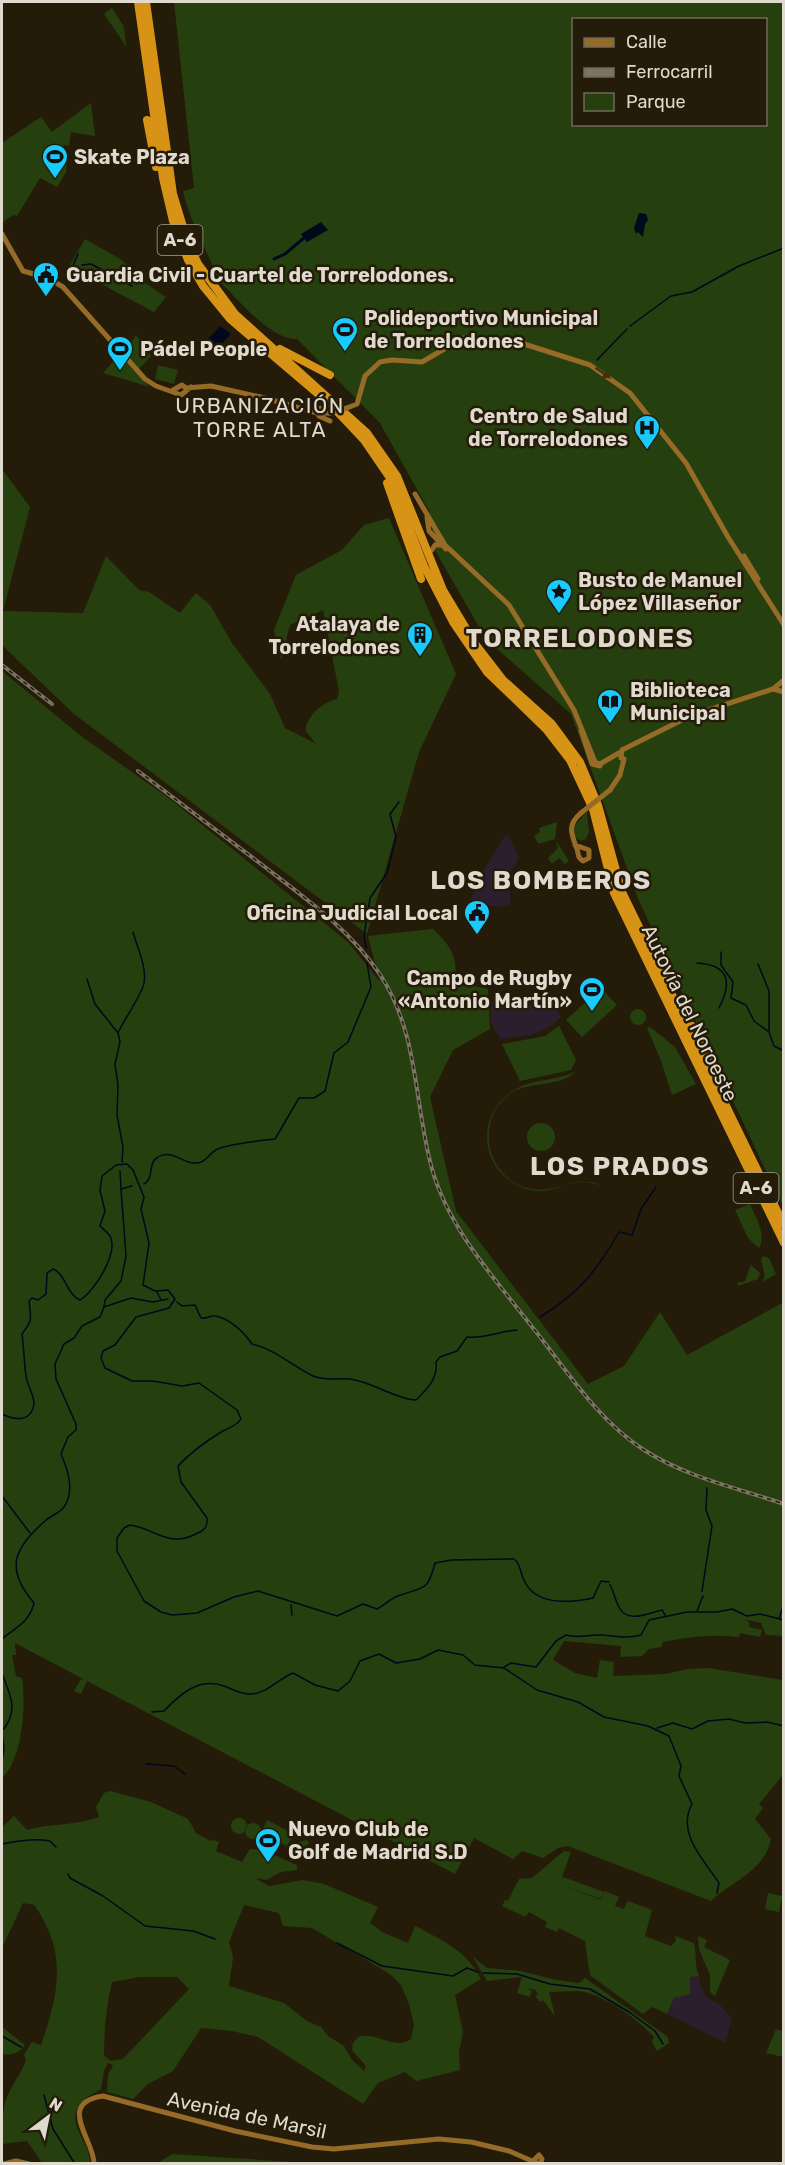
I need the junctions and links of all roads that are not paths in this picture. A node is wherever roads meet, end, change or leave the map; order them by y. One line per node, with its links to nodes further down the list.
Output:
1 (138, 2): 5 (highway, Autovía del Noroeste / A-6)
2 (146, 2): 6 (highway, Autovía del Noroeste / A-6)
3 (147, 120): 5 (highway)
4 (2, 234): 11 (street)
5 (203, 286): 12 (highway, Autovía del Noroeste / A-6)
6 (222, 300): 9 (highway); 22 (highway, Autovía del Noroeste / A-6)
7 (487, 340): 8 (street); 12 (street); 16 (street, one-way to 16)
8 (563, 352)
9 (330, 375)
10 (632, 391): 16 (street)
11 (299, 408): 12 (street, bridge); 13 (street)
12 (347, 409): 19 (highway); 22 (highway, Autovía del Noroeste / A-6)
13 (330, 421)
14 (415, 494): 15 (street)
15 (427, 516): 17 (street); 25 (street)
16 (730, 536): 20 (street); 21 (street)
17 (441, 545): 18 (street); 25 (street)
18 (432, 550)
19 (421, 579)
20 (783, 619)
21 (783, 625)
22 (475, 649): 23 (highway, Autovía del Noroeste / A-6)
23 (489, 669): 28 (highway, Autovía del Noroeste / A-6); 31 (highway, Autovía del Noroeste / A-6)
24 (780, 687): 26 (street)
25 (584, 734): 26 (street)
26 (624, 755): 27 (street, bridge)
27 (580, 850)
28 (639, 927): 29 (highway); 32 (highway, Autovía del Noroeste / A-6)
29 (723, 1081)
30 (706, 1101): 31 (highway)
31 (729, 1133): 33 (highway, Autovía del Noroeste / A-6)
32 (783, 1225)
33 (783, 1243)
34 (539, 2162): 37 (street, Avenida de Marsil)
35 (4, 2163): 36 (street)
36 (29, 2163)
37 (96, 2163)

